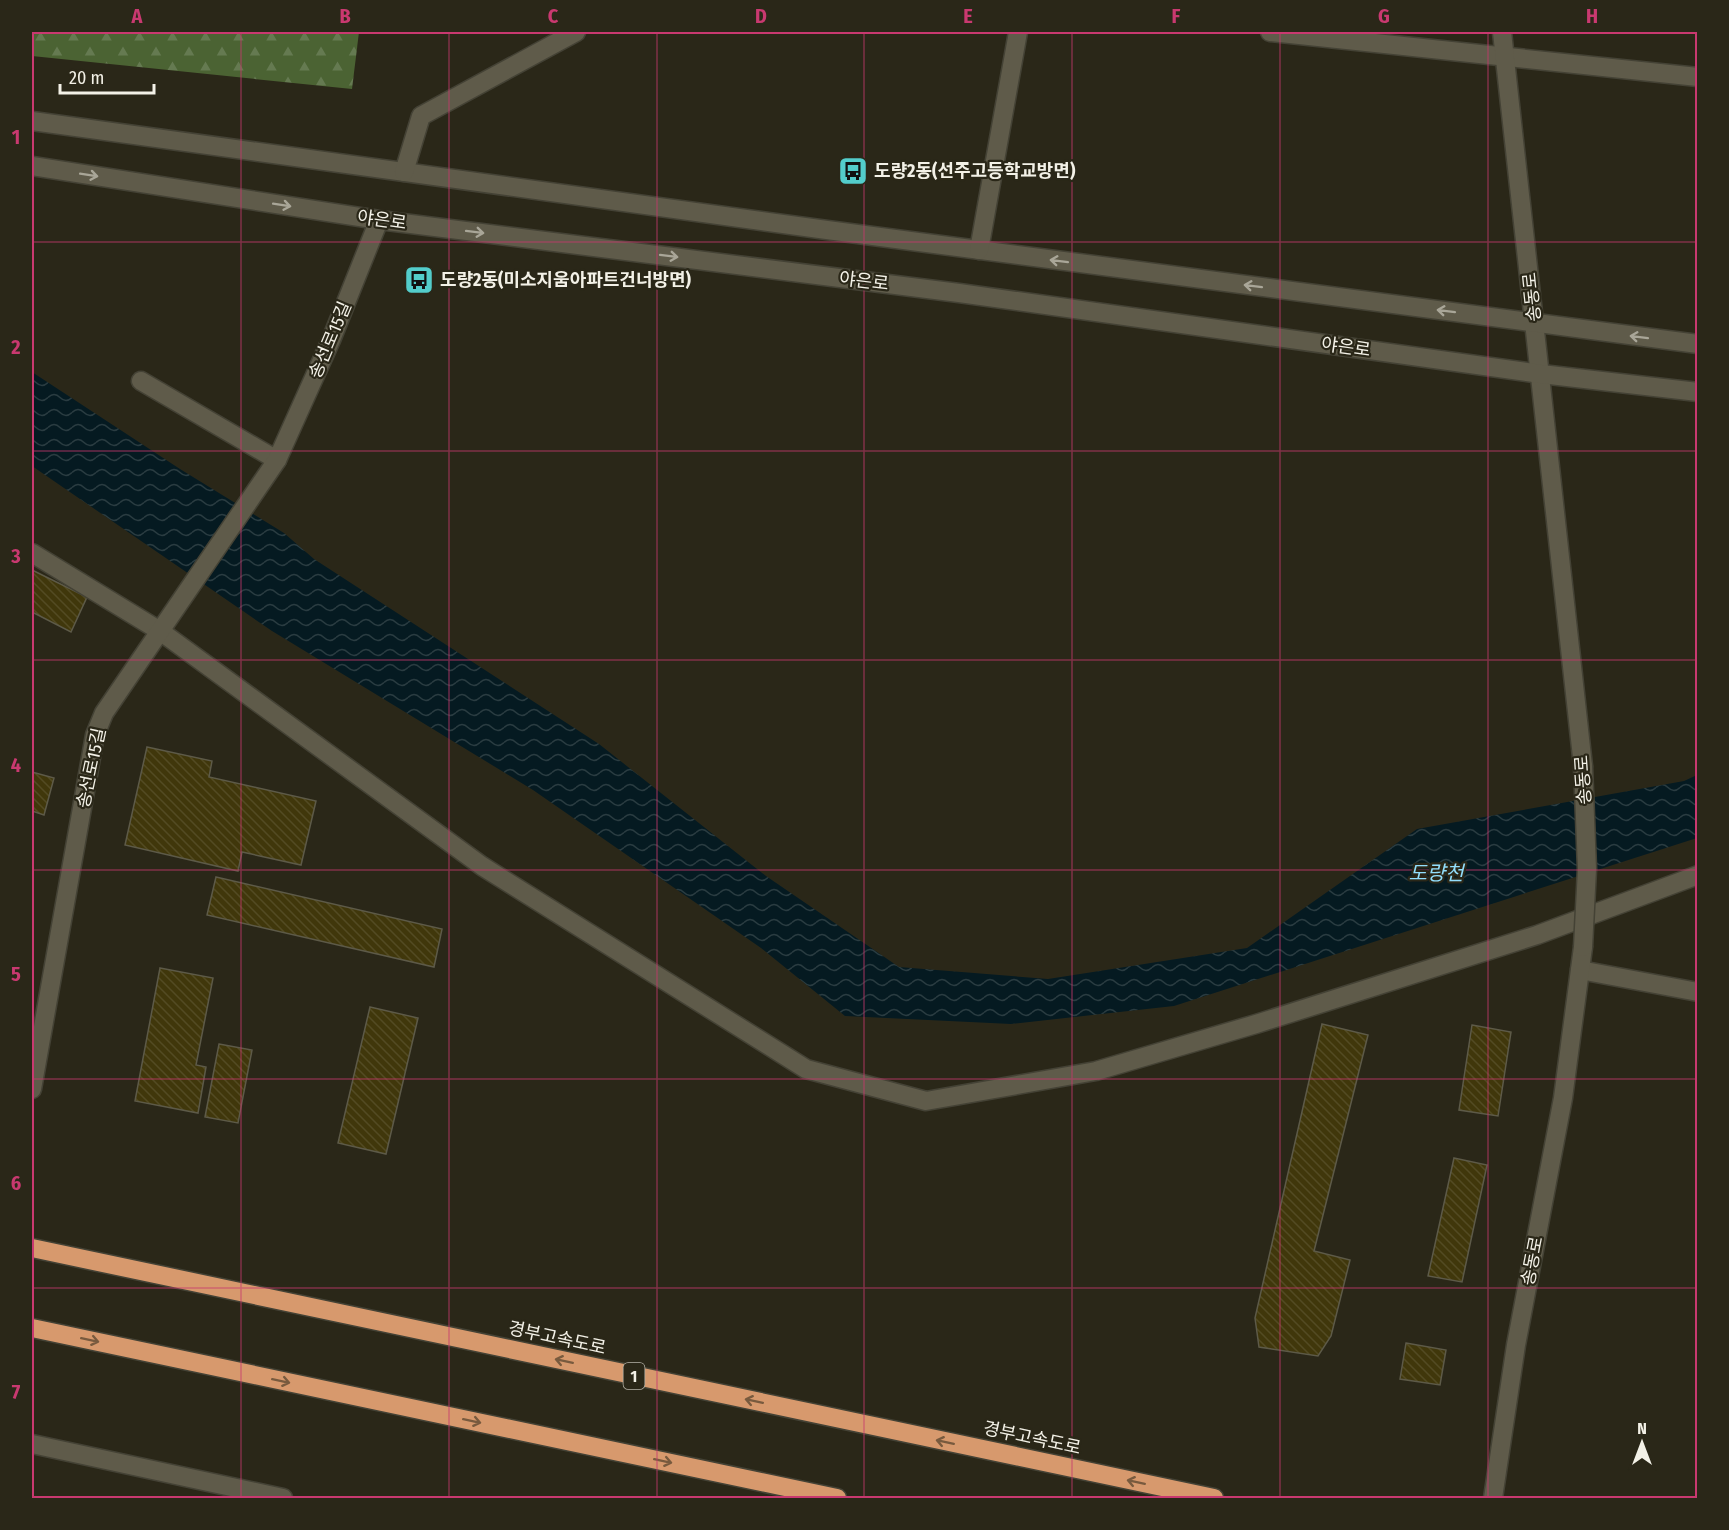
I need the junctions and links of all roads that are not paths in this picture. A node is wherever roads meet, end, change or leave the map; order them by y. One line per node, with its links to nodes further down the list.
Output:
1 (576, 32): 9 (street)
2 (1018, 32): 11 (street)
3 (1270, 32): 5 (street)
4 (1502, 32): 5 (street, 송동로)
5 (1505, 57): 6 (street); 12 (street, 송동로)
6 (1698, 77)
7 (32, 121): 9 (street)
8 (32, 166): 10 (street, 야은로, one-way to 10)
9 (404, 172): 11 (street)
10 (379, 220): 14 (street, 야은로, one-way to 14); 17 (street, 송선로15길)
11 (978, 250): 12 (street, one-way to 11)
12 (1535, 323): 13 (street, one-way to 12); 14 (street, 송동로)
13 (1698, 344)
14 (1541, 374): 16 (street, 야은로); 21 (street, 송동로, bridge)
15 (141, 381): 17 (street)
16 (1698, 392)
17 (277, 460): 19 (street, 송선로15길)
18 (32, 553): 19 (street)
19 (160, 631): 20 (street); 23 (street, 송선로15길)
20 (1698, 875)
21 (1580, 970): 22 (street); 30 (street, 송동로)
22 (1698, 992)
23 (32, 1089)
24 (32, 1248): 29 (highway, 경부고속도로 / 1, one-way to 24)
25 (32, 1328): 28 (highway, one-way to 28)
26 (32, 1444): 27 (street)
27 (284, 1498)
28 (837, 1498)
29 (1214, 1498)
30 (1493, 1498)

